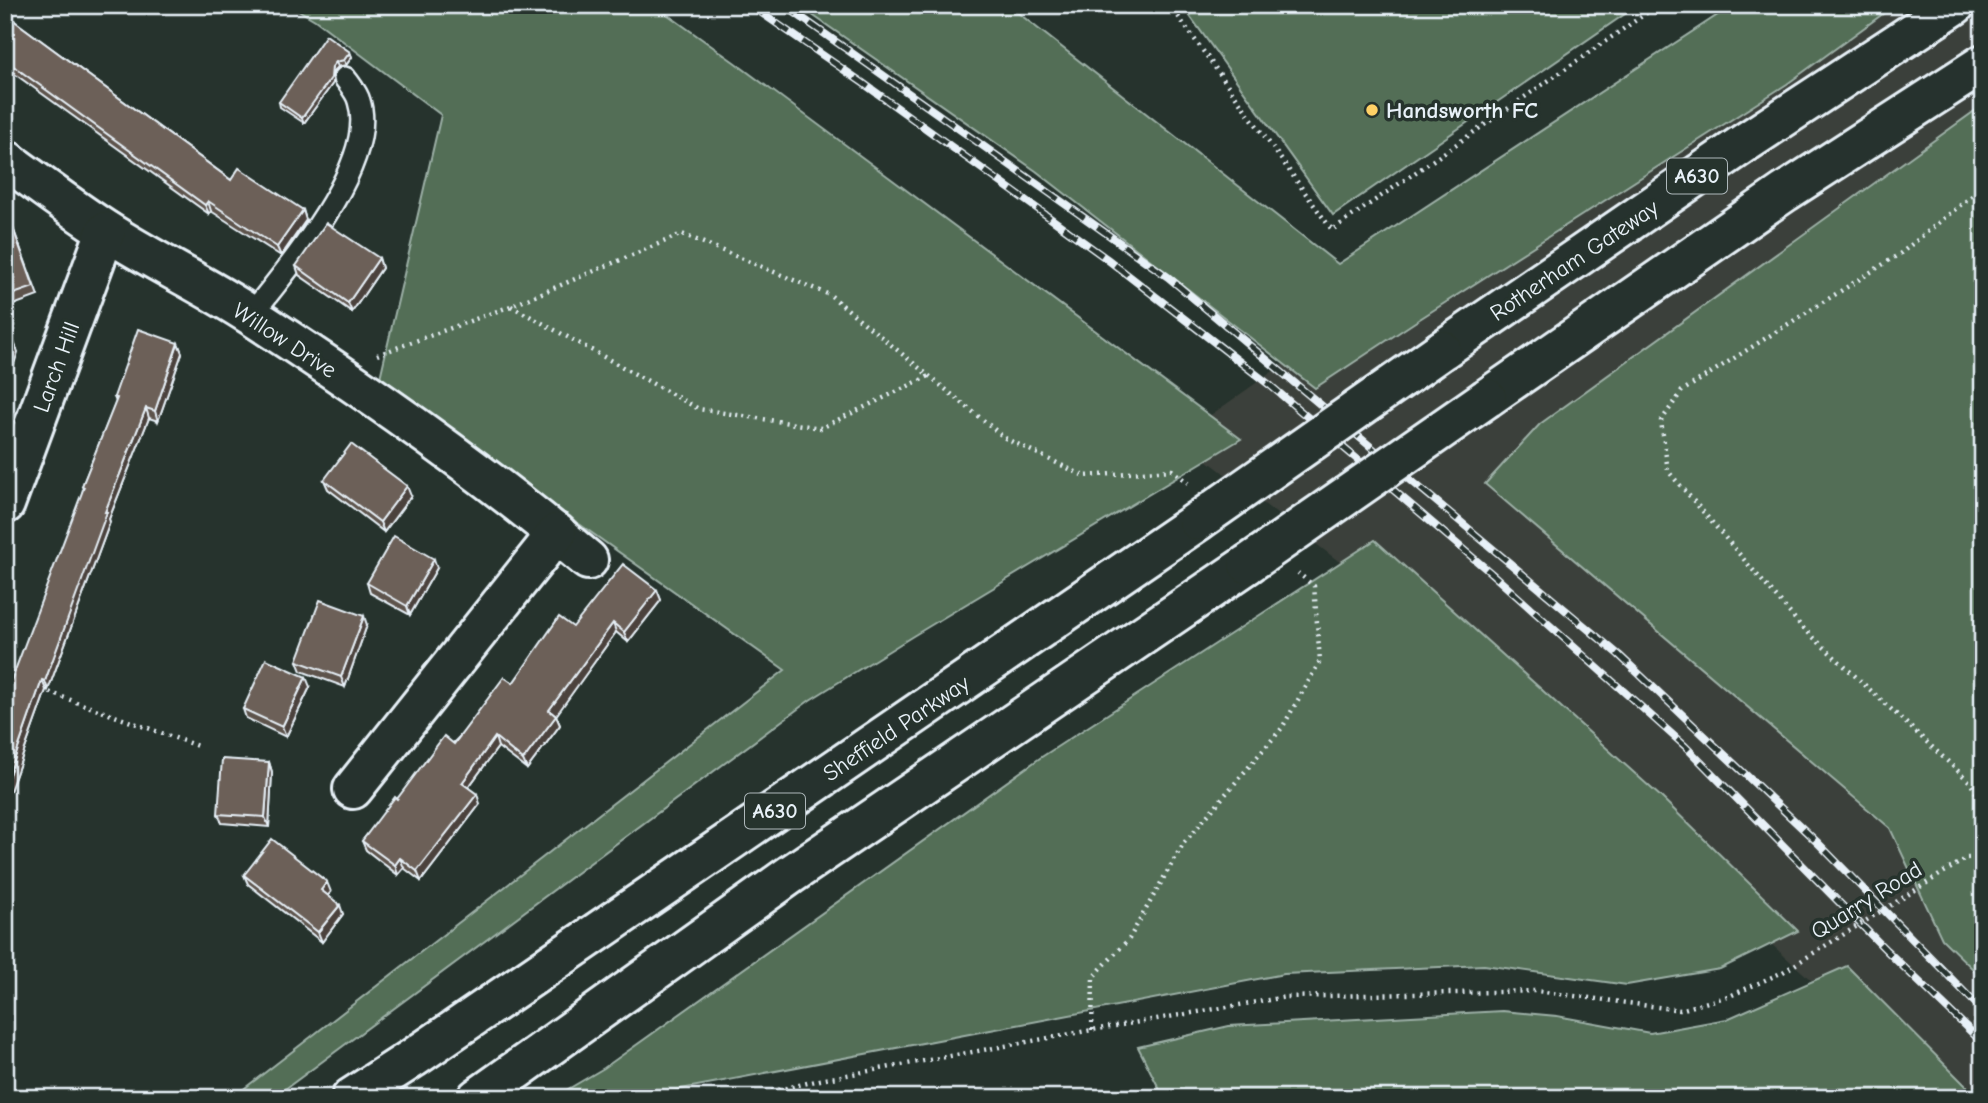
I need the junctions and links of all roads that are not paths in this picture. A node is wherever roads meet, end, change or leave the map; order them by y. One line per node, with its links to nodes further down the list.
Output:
1 (1955, 5): 8 (main road, Rotherham Gateway / A630, bridge)
2 (1983, 64): 13 (main road, A630, bridge)
3 (345, 78): 6 (lane)
4 (5, 159): 5 (main road, Willow Drive)
5 (106, 231): 6 (main road, Willow Drive); 7 (main road, Larch Hill)
6 (251, 315): 9 (main road, Willow Drive)
7 (5, 504)
8 (1195, 504): 12 (main road, Sheffield Parkway / A630)
9 (557, 533): 10 (main road, Willow Drive); 11 (main road)
10 (588, 561)
11 (353, 789)
12 (351, 1098)
13 (477, 1098)

